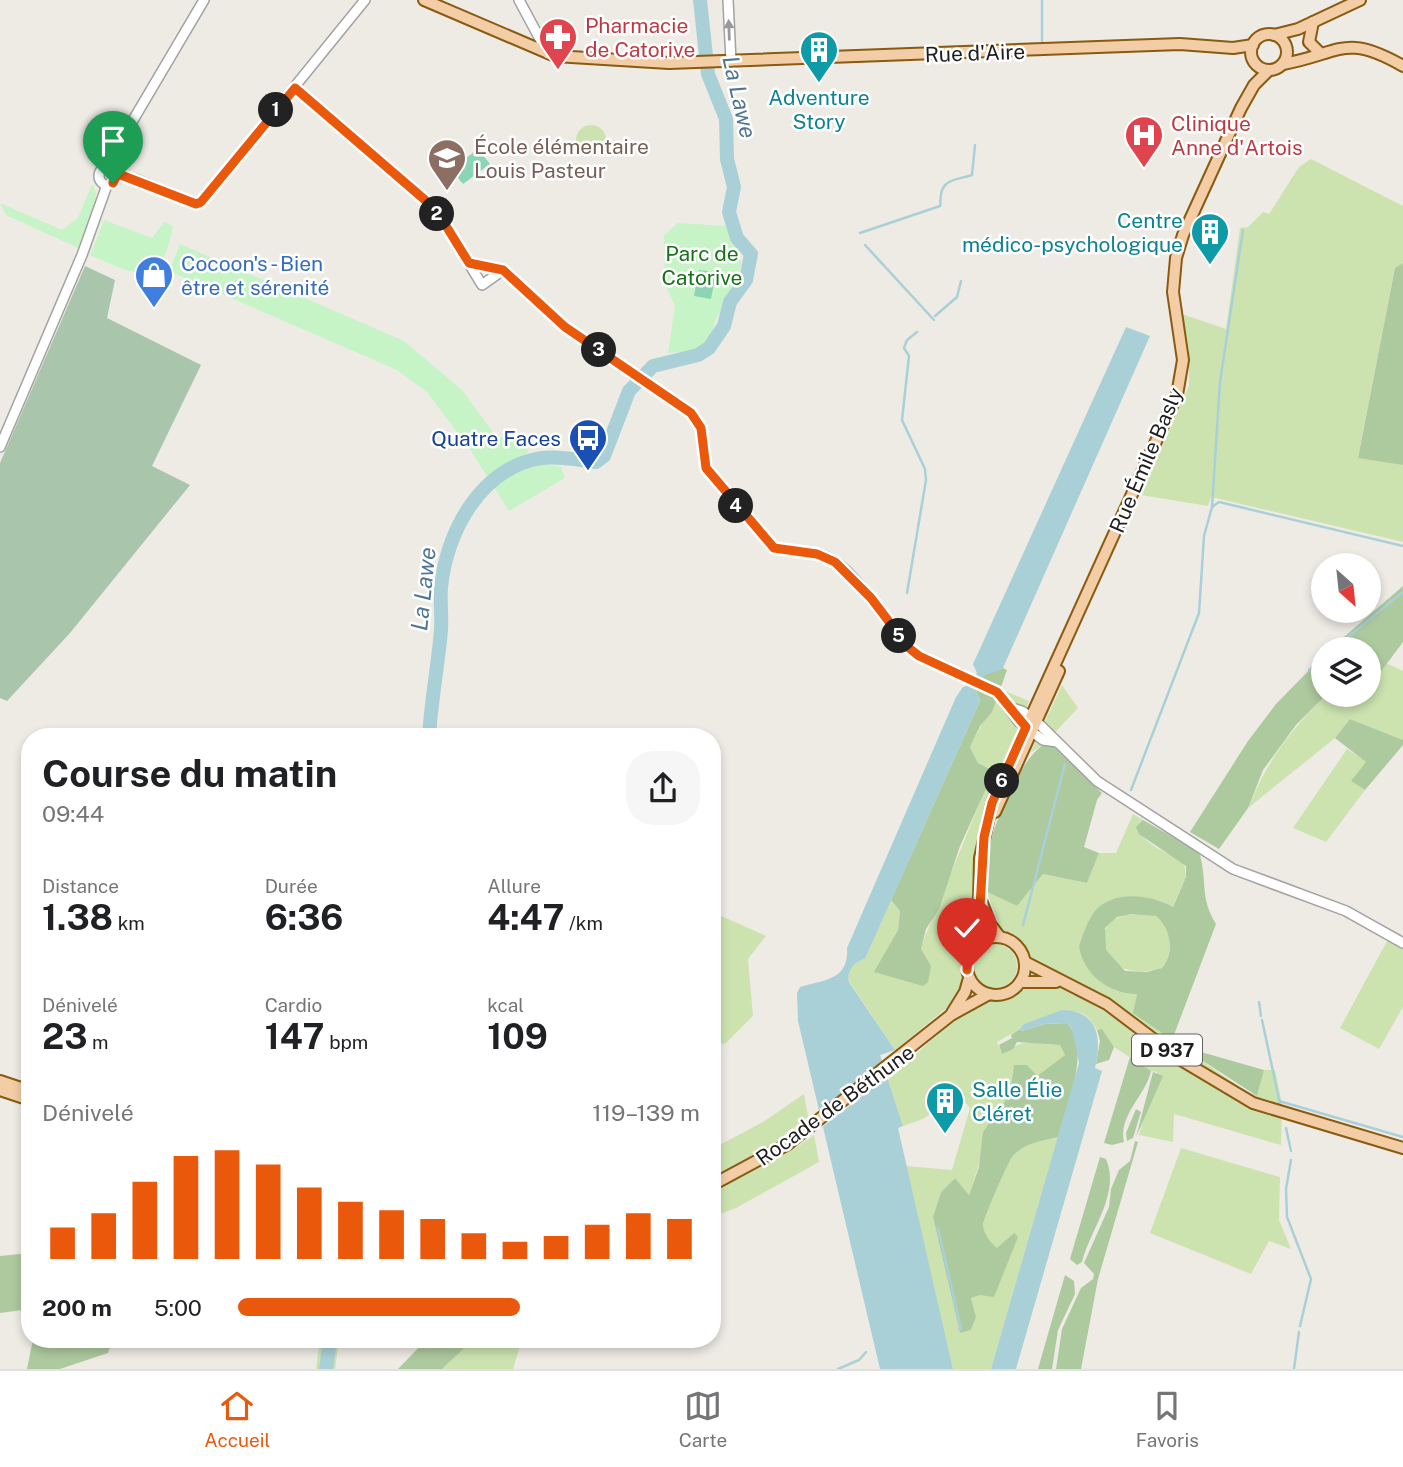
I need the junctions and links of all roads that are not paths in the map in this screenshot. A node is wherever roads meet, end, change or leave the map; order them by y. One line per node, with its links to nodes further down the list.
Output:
1 (204, 0): 22 (street)
2 (365, 0): 21 (street)
3 (424, 0): 13 (main road)
4 (519, 0): 13 (street)
5 (728, 0): 15 (street, one-way to 5)
6 (1360, 0): 7 (main road)
7 (1313, 22): 8 (main road); 14 (main road)
8 (1298, 29): 9 (main road); 11 (main road)
9 (1274, 35): 10 (main road); 11 (main road)
10 (1253, 45): 12 (main road, Rue d'Aire); 16 (main road)
11 (1287, 47): 14 (main road); 17 (main road)
12 (1233, 48): 15 (main road, Rue d'Aire); 16 (main road, Rue d'Aire)
13 (548, 54): 15 (main road, Rue d'Aire)
14 (1316, 55): 17 (main road); 18 (main road)
15 (731, 61)
16 (1255, 62): 19 (main road); 20 (main road, Rue Émile Basly)
17 (1283, 64): 19 (main road)
18 (1403, 66)
19 (1269, 70): 20 (main road, Rue Émile Basly)
20 (1254, 85): 28 (main road, Rue Émile Basly)
21 (295, 88): 23 (street); 25 (street)
22 (106, 166): 23 (street); 24 (street)
23 (117, 175): 24 (street)
24 (107, 185): 27 (street)
25 (469, 263): 26 (street); 26 (street)
26 (503, 270): 29 (street)
27 (0, 447)
28 (1087, 597): 29 (main road, Rue Émile Basly); 29 (main road, Rue Émile Basly)
29 (1032, 725): 30 (main road, Rue Émile Basly); 30 (main road, Rue Émile Basly); 34 (street)
30 (984, 837): 31 (main road, Rue Émile Basly)
31 (980, 894): 32 (main road); 33 (main road, Rue Émile Basly)
32 (999, 936): 33 (main road); 35 (main road)
33 (978, 942): 36 (main road)
34 (1403, 943)
35 (1025, 962): 37 (main road); 38 (main road, D 937)
36 (969, 978): 39 (main road); 40 (main road, Rocade de Béthune)
37 (1020, 982): 38 (main road, D 937); 39 (main road)
38 (1060, 983): 45 (main road, D 937)
39 (989, 994): 40 (main road, Rocade de Béthune)
40 (951, 1015): 46 (main road, Rocade de Béthune)
41 (0, 1081): 42 (main road)
42 (21, 1088)
43 (0, 1090): 44 (main road)
44 (21, 1097)
45 (1403, 1148)
46 (721, 1180)

